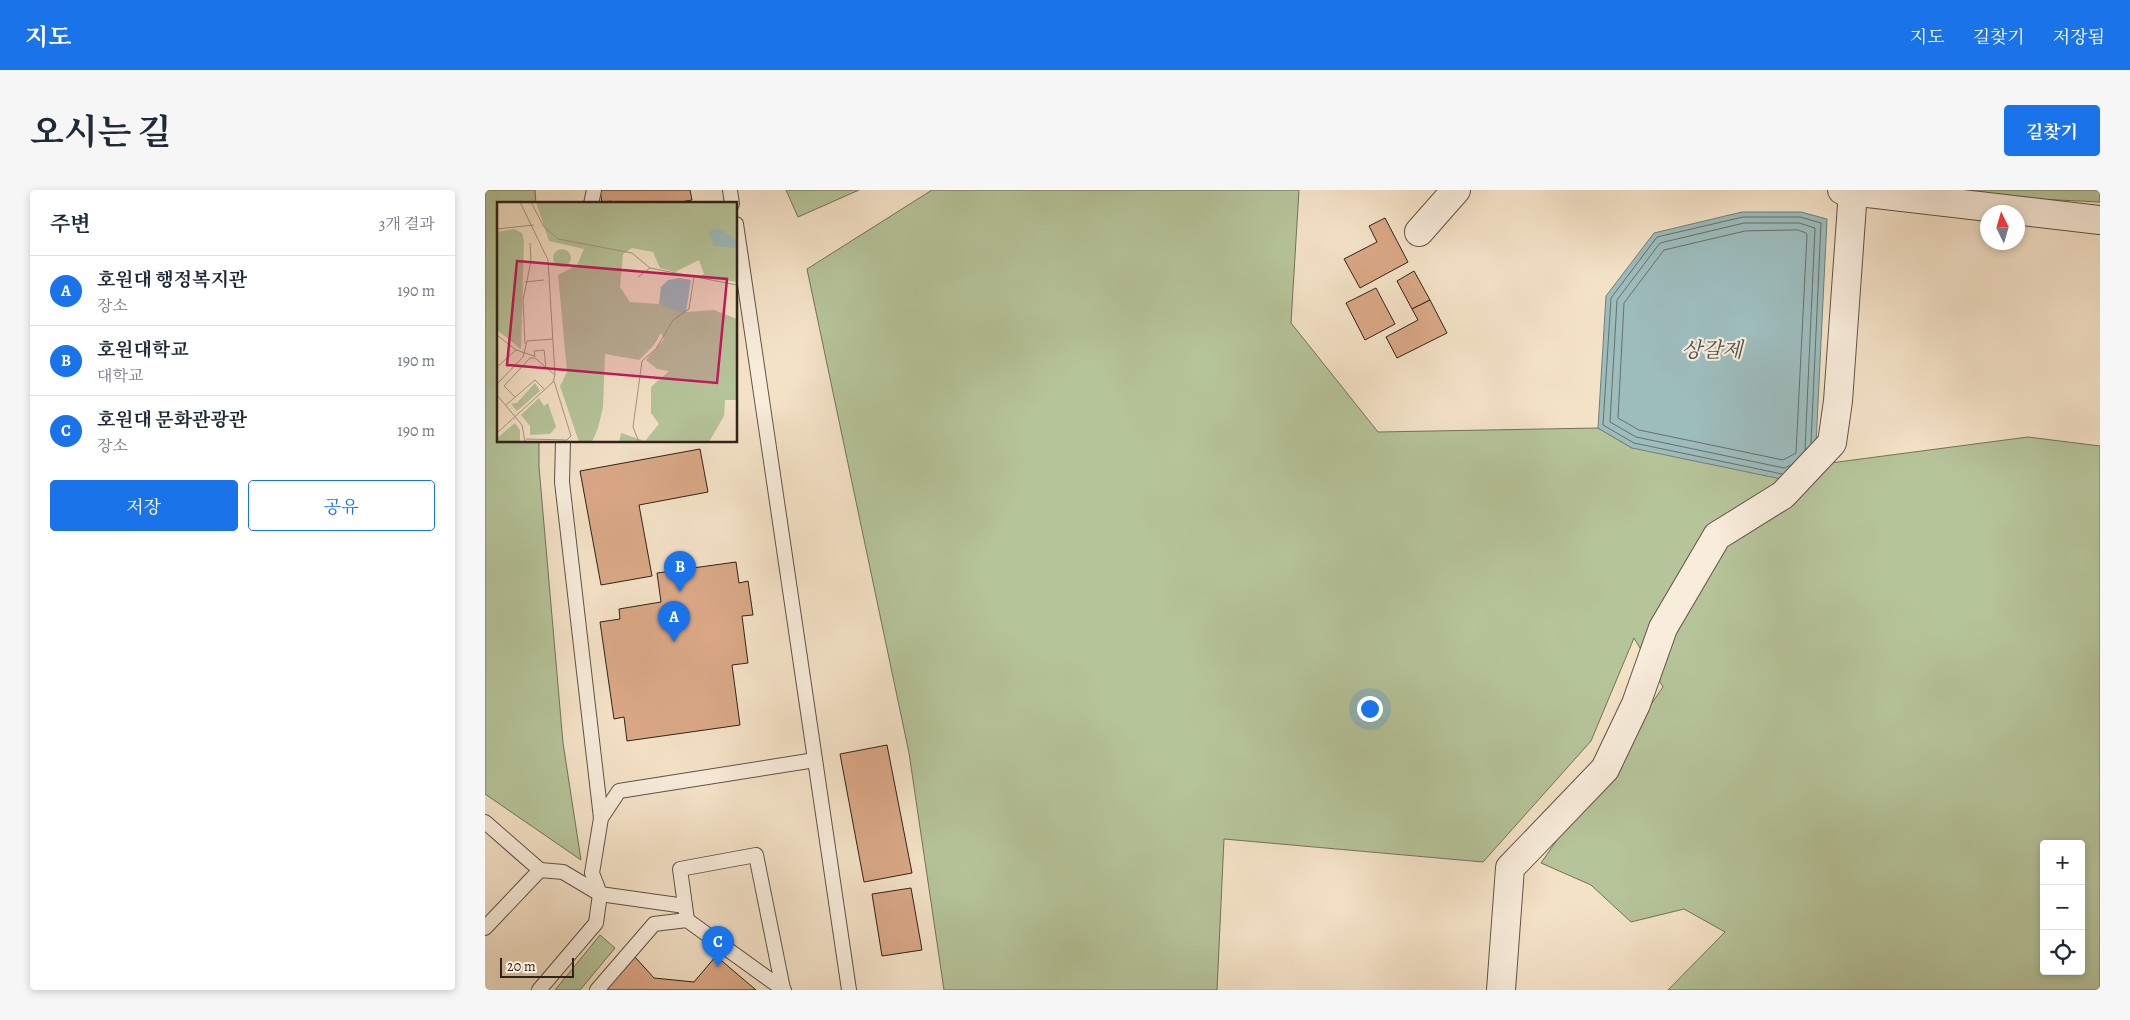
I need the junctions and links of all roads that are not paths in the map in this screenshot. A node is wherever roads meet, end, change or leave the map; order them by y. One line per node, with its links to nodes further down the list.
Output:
1 (1456, 190): 5 (street)
2 (1848, 191): 3 (street); 18 (street)
3 (2100, 220)
4 (737, 231): 7 (lane)
5 (1419, 232)
6 (563, 442): 8 (lane)
7 (815, 760): 8 (lane); 17 (lane)
8 (601, 818): 11 (lane)
9 (485, 822): 10 (lane)
10 (540, 870): 11 (lane); 13 (lane)
11 (600, 894): 12 (lane); 14 (lane)
12 (686, 913): 15 (lane); 16 (lane); 16 (lane)
13 (485, 928)
14 (539, 990)
15 (597, 990)
16 (784, 990)
17 (849, 990)
18 (1501, 990)

